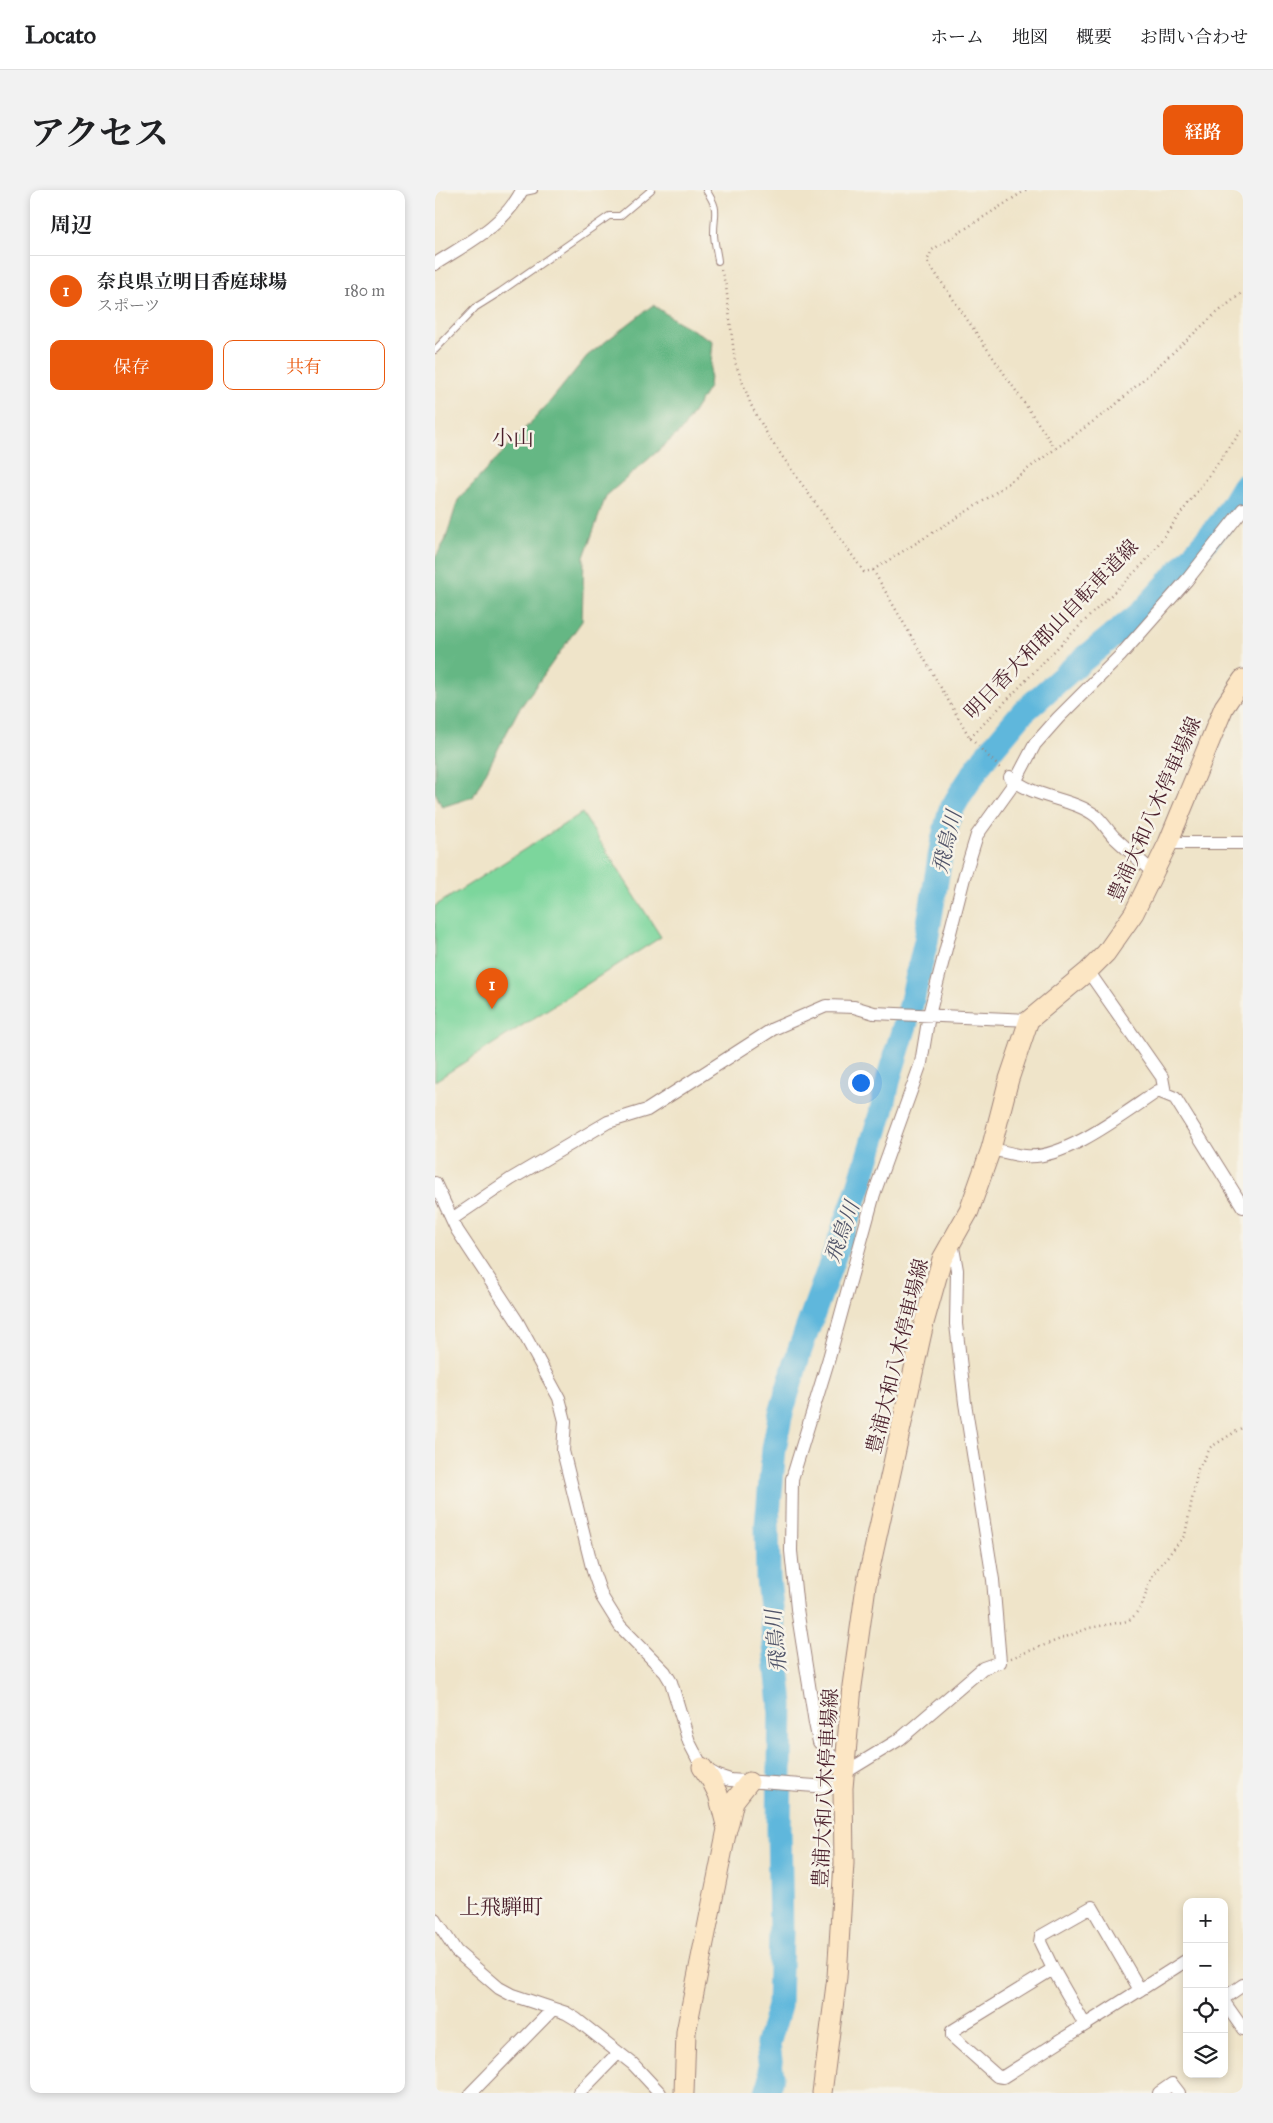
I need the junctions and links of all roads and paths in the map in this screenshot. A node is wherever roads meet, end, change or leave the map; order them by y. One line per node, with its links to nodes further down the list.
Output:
1 (534, 190): 5 (lane)
2 (651, 190): 9 (lane)
3 (706, 190): 6 (lane)
4 (1026, 190): 11 (path)
5 (521, 192): 7 (street)
6 (718, 261): 13 (path)
7 (435, 264)
8 (1243, 292): 11 (path)
9 (435, 350)
10 (1243, 429): 15 (path, 明日香大和郡山自転車道線)
11 (1055, 448): 13 (path)
12 (1243, 509): 16 (street)
13 (873, 570): 15 (path)
14 (1243, 679): 17 (main road, 豊浦大和八木停車場線)
15 (970, 738): 16 (path, 明日香大和郡山自転車道線)
16 (1012, 780): 19 (street); 21 (street)
17 (1168, 843): 18 (street); 19 (main road, 豊浦大和八木停車場線)
18 (1243, 843)
19 (1155, 872): 20 (main road, 豊浦大和八木停車場線)
20 (1088, 971): 22 (main road, 豊浦大和八木停車場線); 23 (street)
21 (926, 1014): 22 (street); 27 (street); 33 (street)
22 (1029, 1020): 24 (main road, 豊浦大和八木停車場線)
23 (1165, 1093): 24 (street); 26 (street)
24 (991, 1149): 28 (main road, 豊浦大和八木停車場線)
25 (435, 1183): 27 (street)
26 (1243, 1207)
27 (452, 1220): 31 (street)
28 (952, 1242): 30 (street); 33 (main road, 豊浦大和八木停車場線)
29 (1243, 1426): 30 (path)
30 (1000, 1662): 33 (street)
31 (702, 1767): 32 (street); 34 (main road)
32 (756, 1782): 33 (street); 34 (main road)
33 (840, 1782): 50 (main road, 豊浦大和八木停車場線)
34 (727, 1829): 49 (main road)
35 (435, 1919): 42 (street)
36 (1183, 1963): 39 (street)
37 (1053, 1970): 39 (street); 43 (street); 43 (street)
38 (1243, 1986): 40 (street)
39 (1140, 1990): 43 (street)
40 (1228, 1995)
41 (1228, 2008): 44 (street)
42 (553, 2009): 45 (street); 46 (street)
43 (1085, 2025)
44 (1243, 2029)
45 (618, 2053): 47 (street); 48 (street)
46 (471, 2093)
47 (579, 2093)
48 (660, 2093)
49 (684, 2093)
50 (821, 2093)
51 (1159, 2093): 52 (street)
52 (1179, 2093)

